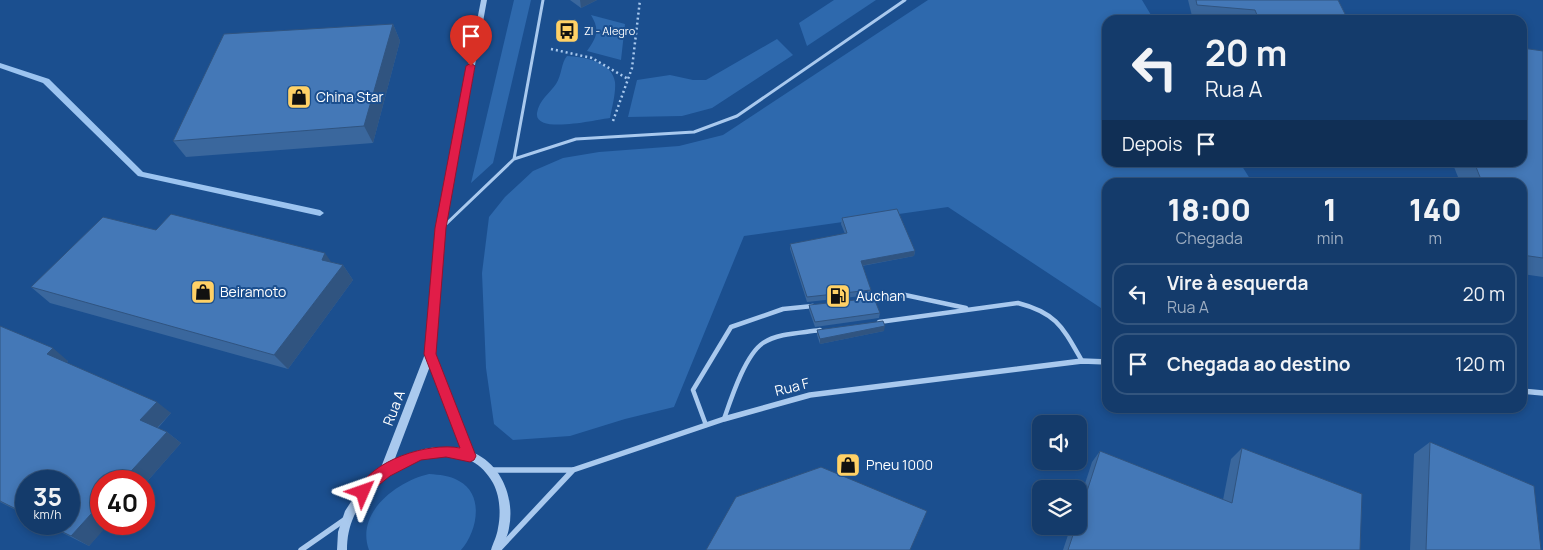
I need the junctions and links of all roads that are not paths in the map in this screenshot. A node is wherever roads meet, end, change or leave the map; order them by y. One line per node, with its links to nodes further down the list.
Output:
1 (484, 0): 5 (street, Rua A)
2 (544, 0): 4 (lane)
3 (905, 0): 4 (lane)
4 (514, 159): 5 (lane)
5 (441, 228): 11 (street, Rua A)
6 (868, 300): 8 (lane)
7 (821, 305): 17 (lane)
8 (970, 309): 9 (lane); 12 (lane)
9 (875, 322)
10 (828, 329): 16 (lane)
11 (430, 354): 18 (street, Rua A); 21 (street, Rua A)
12 (1082, 361): 13 (street, Rua F); 16 (street, Rua F)
13 (1102, 362)
14 (1527, 391): 15 (street)
15 (1543, 392)
16 (724, 419): 17 (street, Rua F)
17 (706, 425): 20 (street, Rua F)
18 (470, 456): 19 (street); 21 (street)
19 (491, 470): 20 (street, Rua F); 25 (street)
20 (572, 470): 25 (street)
21 (385, 471): 22 (street)
22 (347, 518): 23 (street); 24 (street)
23 (301, 550)
24 (342, 550)
25 (497, 550)

